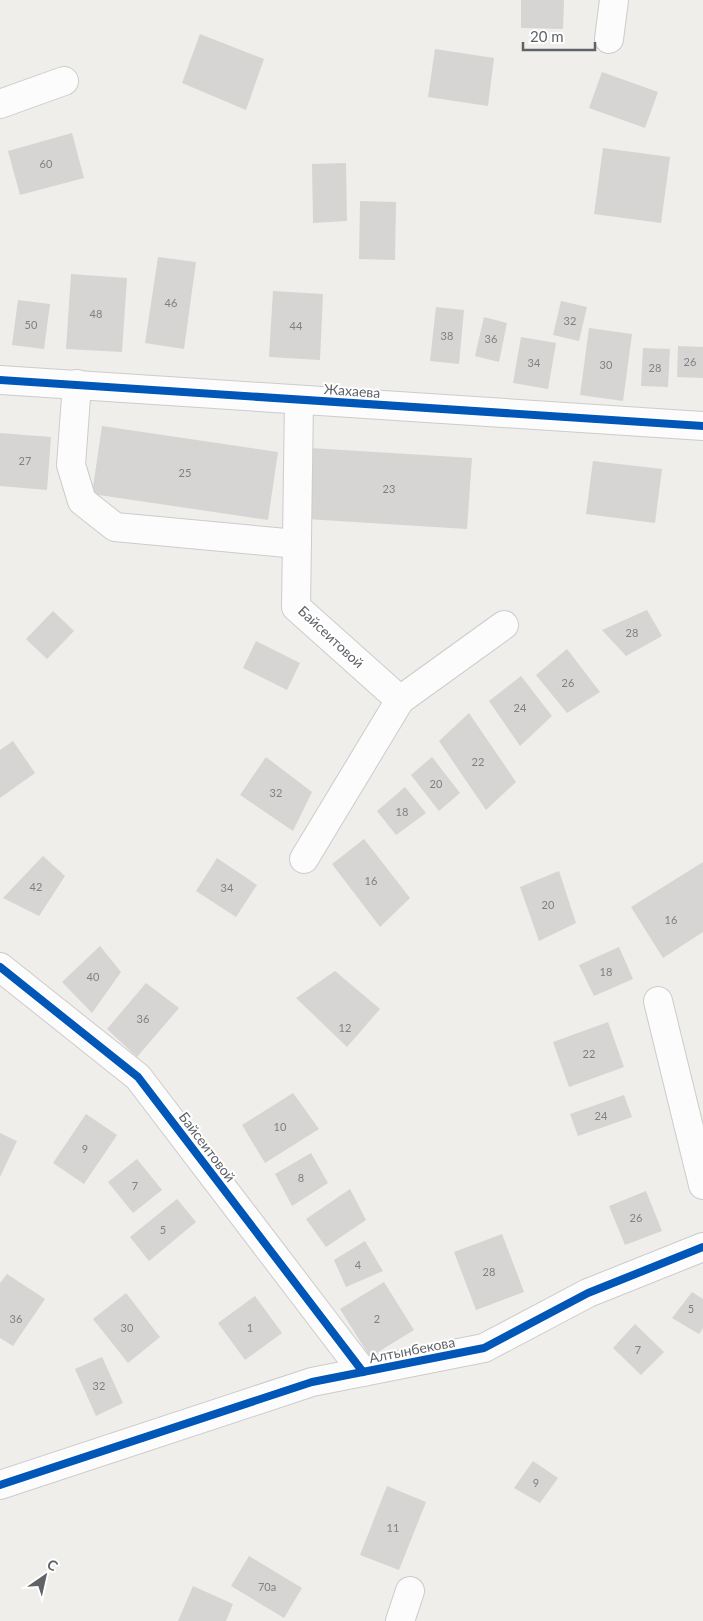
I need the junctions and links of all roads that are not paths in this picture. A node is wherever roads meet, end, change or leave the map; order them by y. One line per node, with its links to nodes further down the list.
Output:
1 (614, 0): 2 (street)
2 (609, 40)
3 (64, 81): 4 (street)
4 (0, 104)
5 (0, 380): 6 (street, Жахаева)
6 (77, 384): 7 (street, Жахаева); 9 (street)
7 (299, 400): 8 (street, Жахаева); 9 (street, Байсеитовой)
8 (703, 426)
9 (297, 544): 11 (street, Байсеитовой)
10 (504, 624): 11 (street)
11 (400, 700): 12 (street)
12 (304, 860)
13 (0, 967): 17 (street, Байсеитовой)
14 (658, 1001): 15 (street)
15 (703, 1185)
16 (703, 1247): 17 (street, Алтынбекова)
17 (363, 1372): 18 (street, Алтынбекова)
18 (0, 1485)
19 (410, 1591): 20 (street)
20 (400, 1621)

